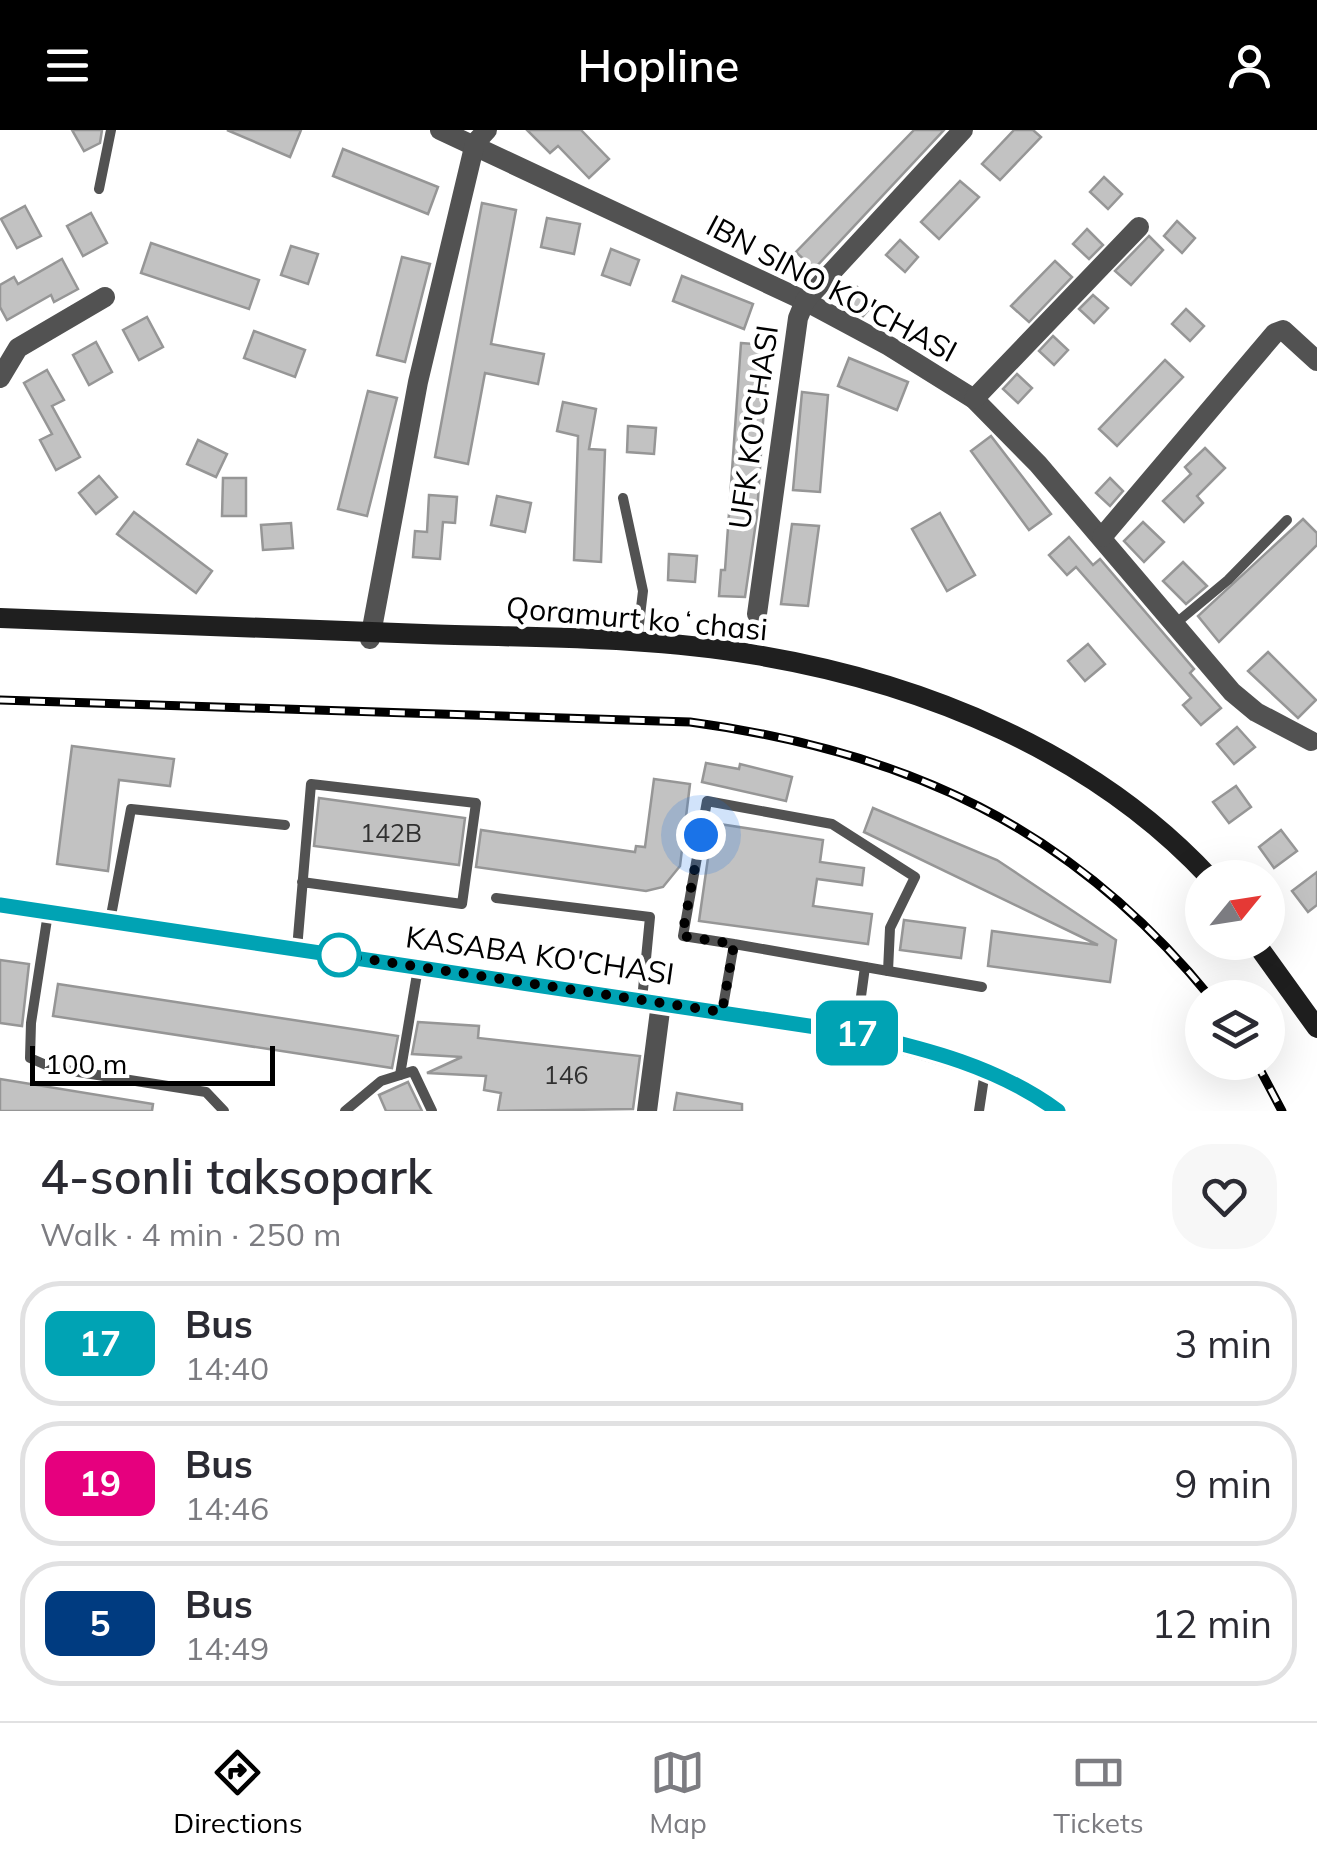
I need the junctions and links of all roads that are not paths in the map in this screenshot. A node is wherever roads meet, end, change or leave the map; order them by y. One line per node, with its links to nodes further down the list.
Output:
1 (111, 130): 5 (lane)
2 (440, 130): 4 (street, IBN SINO KO'CHASI)
3 (962, 130): 8 (street, UFK KO'CHASI)
4 (481, 137): 8 (street, IBN SINO KO'CHASI); 18 (street)
5 (100, 189)
6 (1139, 227): 11 (street)
7 (105, 297): 10 (street)
8 (805, 301): 11 (street, IBN SINO KO'CHASI); 15 (street, UFK KO'CHASI)
9 (1317, 362): 14 (street)
10 (0, 378)
11 (974, 399): 14 (street, IBN SINO KO'CHASI)
12 (622, 498): 19 (lane)
13 (1287, 520): 17 (lane)
14 (1102, 537): 17 (street, IBN SINO KO'CHASI)
15 (757, 614)
16 (0, 622): 18 (main road, Qoramurt koʻchasi)
17 (1175, 624): 20 (street, IBN SINO KO'CHASI)
18 (371, 636): 19 (main road, Qoramurt koʻchasi); 23 (main road, Qoramurt koʻchasi)
19 (636, 642): 22 (main road, Qoramurt koʻchasi)
20 (1311, 741)
21 (285, 825): 28 (lane)
22 (1191, 860)
23 (1185, 864)
24 (302, 882): 24 (lane); 30 (lane)
25 (496, 898): 37 (lane)
26 (0, 905): 27 (street, KASABA KO'CHASI)
27 (48, 912): 28 (street, KASABA KO'CHASI); 44 (lane)
28 (110, 921): 30 (street, KASABA KO'CHASI)
29 (734, 944): 34 (lane); 35 (lane); 38 (lane)
30 (297, 949): 33 (street, KASABA KO'CHASI)
31 (1267, 960): 40 (main road)
32 (1278, 960): 39 (main road)
33 (418, 967): 37 (street, KASABA KO'CHASI); 43 (lane)
34 (865, 967): 35 (lane); 41 (lane)
35 (888, 971): 36 (lane)
36 (982, 987)
37 (651, 1002): 38 (street, KASABA KO'CHASI); 47 (street)
38 (722, 1012): 41 (street, KASABA KO'CHASI)
39 (1317, 1012)
40 (1317, 1028)
41 (856, 1033): 42 (street, KASABA KO'CHASI)
42 (985, 1070): 48 (lane); 49 (street, KASABA KO'CHASI)
43 (400, 1076): 45 (lane); 46 (lane)
44 (224, 1111)
45 (345, 1111)
46 (432, 1111)
47 (647, 1111)
48 (980, 1111)
49 (1058, 1111)

